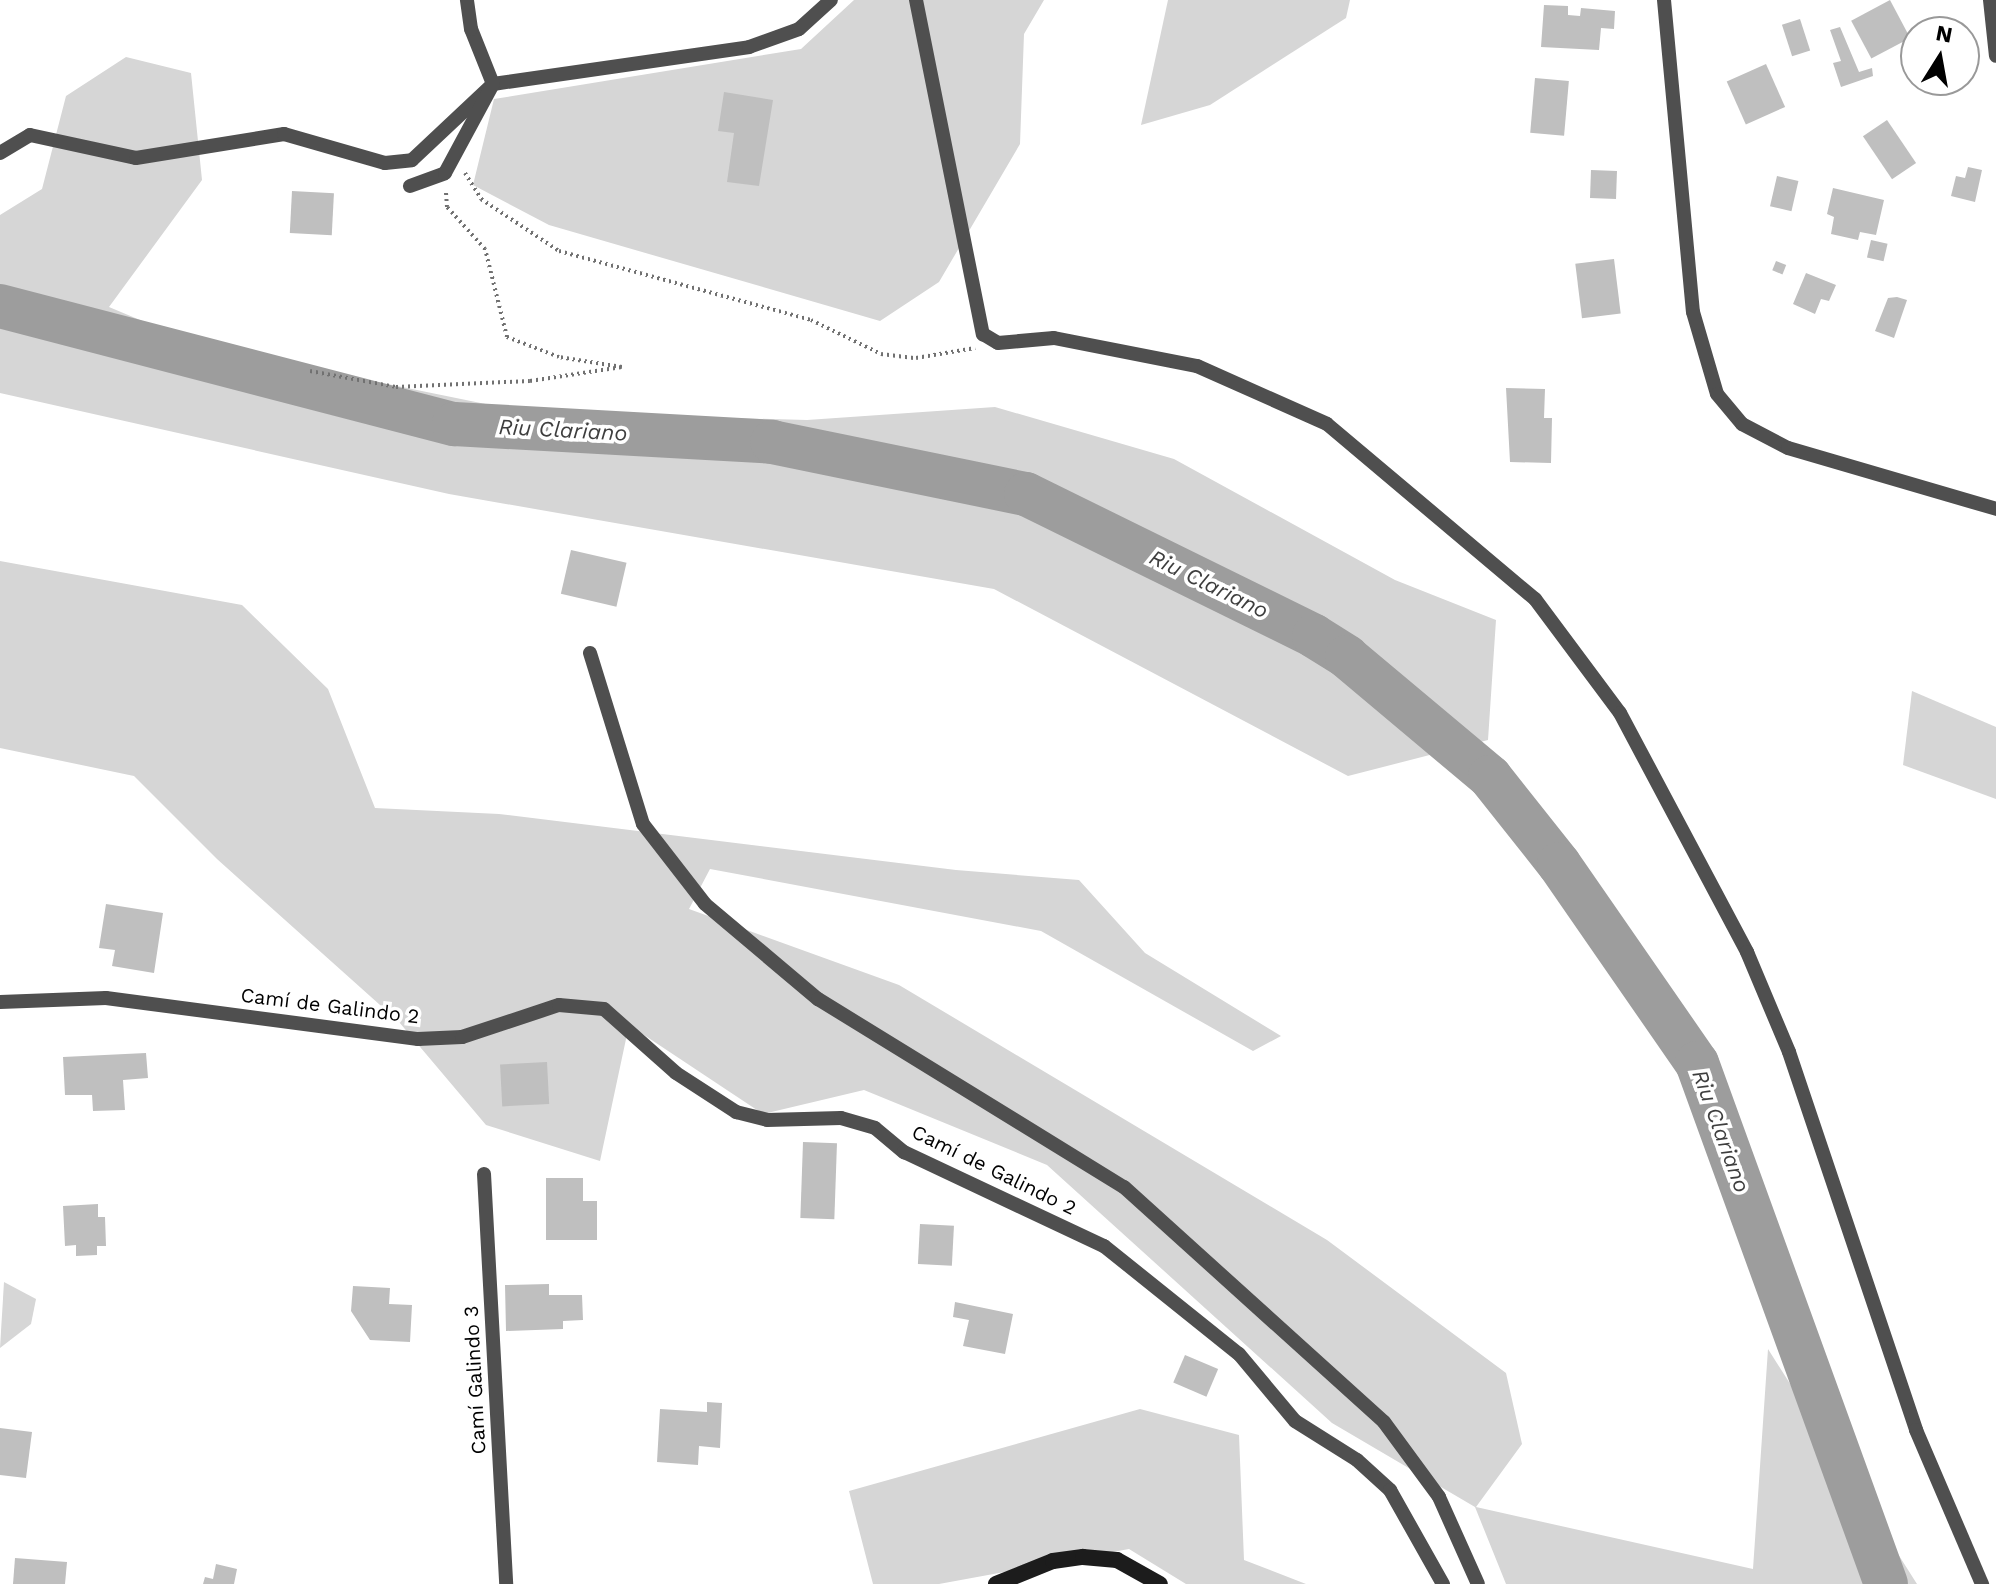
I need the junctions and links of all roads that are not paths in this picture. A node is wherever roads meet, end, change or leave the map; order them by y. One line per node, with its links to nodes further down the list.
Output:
1 (467, 0): 7 (lane)
2 (831, 0): 7 (lane)
3 (916, 0): 19 (lane)
4 (1664, 0): 10 (lane)
5 (1990, 0): 6 (lane)
6 (1996, 56)
7 (493, 84): 8 (lane); 9 (lane)
8 (0, 153)
9 (410, 186)
10 (1996, 509)
11 (590, 653): 18 (lane)
12 (0, 1002): 17 (lane, Camí de Galindo 2)
13 (484, 1174): 14 (lane, Camí Galindo 3)
14 (506, 1584)
15 (996, 1584): 16 (street)
16 (1160, 1584)
17 (1443, 1584)
18 (1478, 1584)
19 (1982, 1584)

